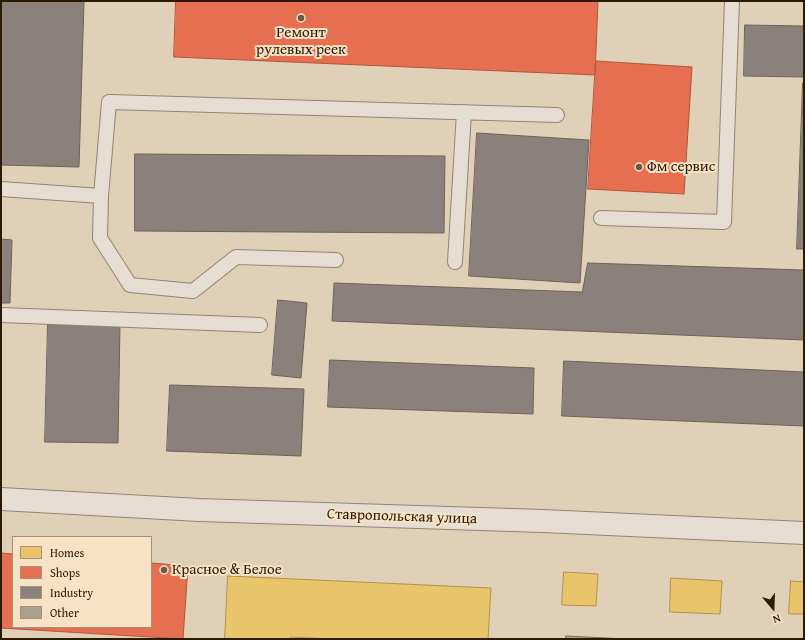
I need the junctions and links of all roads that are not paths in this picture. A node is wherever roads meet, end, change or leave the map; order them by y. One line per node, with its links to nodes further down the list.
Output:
1 (732, 1): 6 (lane)
2 (464, 112): 3 (lane); 5 (lane); 8 (lane)
3 (557, 114)
4 (1, 189): 5 (lane)
5 (101, 196): 7 (lane)
6 (601, 218)
7 (336, 260)
8 (455, 262)
9 (1, 315): 10 (lane)
10 (260, 325)
11 (1, 499): 12 (street, Ставропольская улица)
12 (804, 533)

